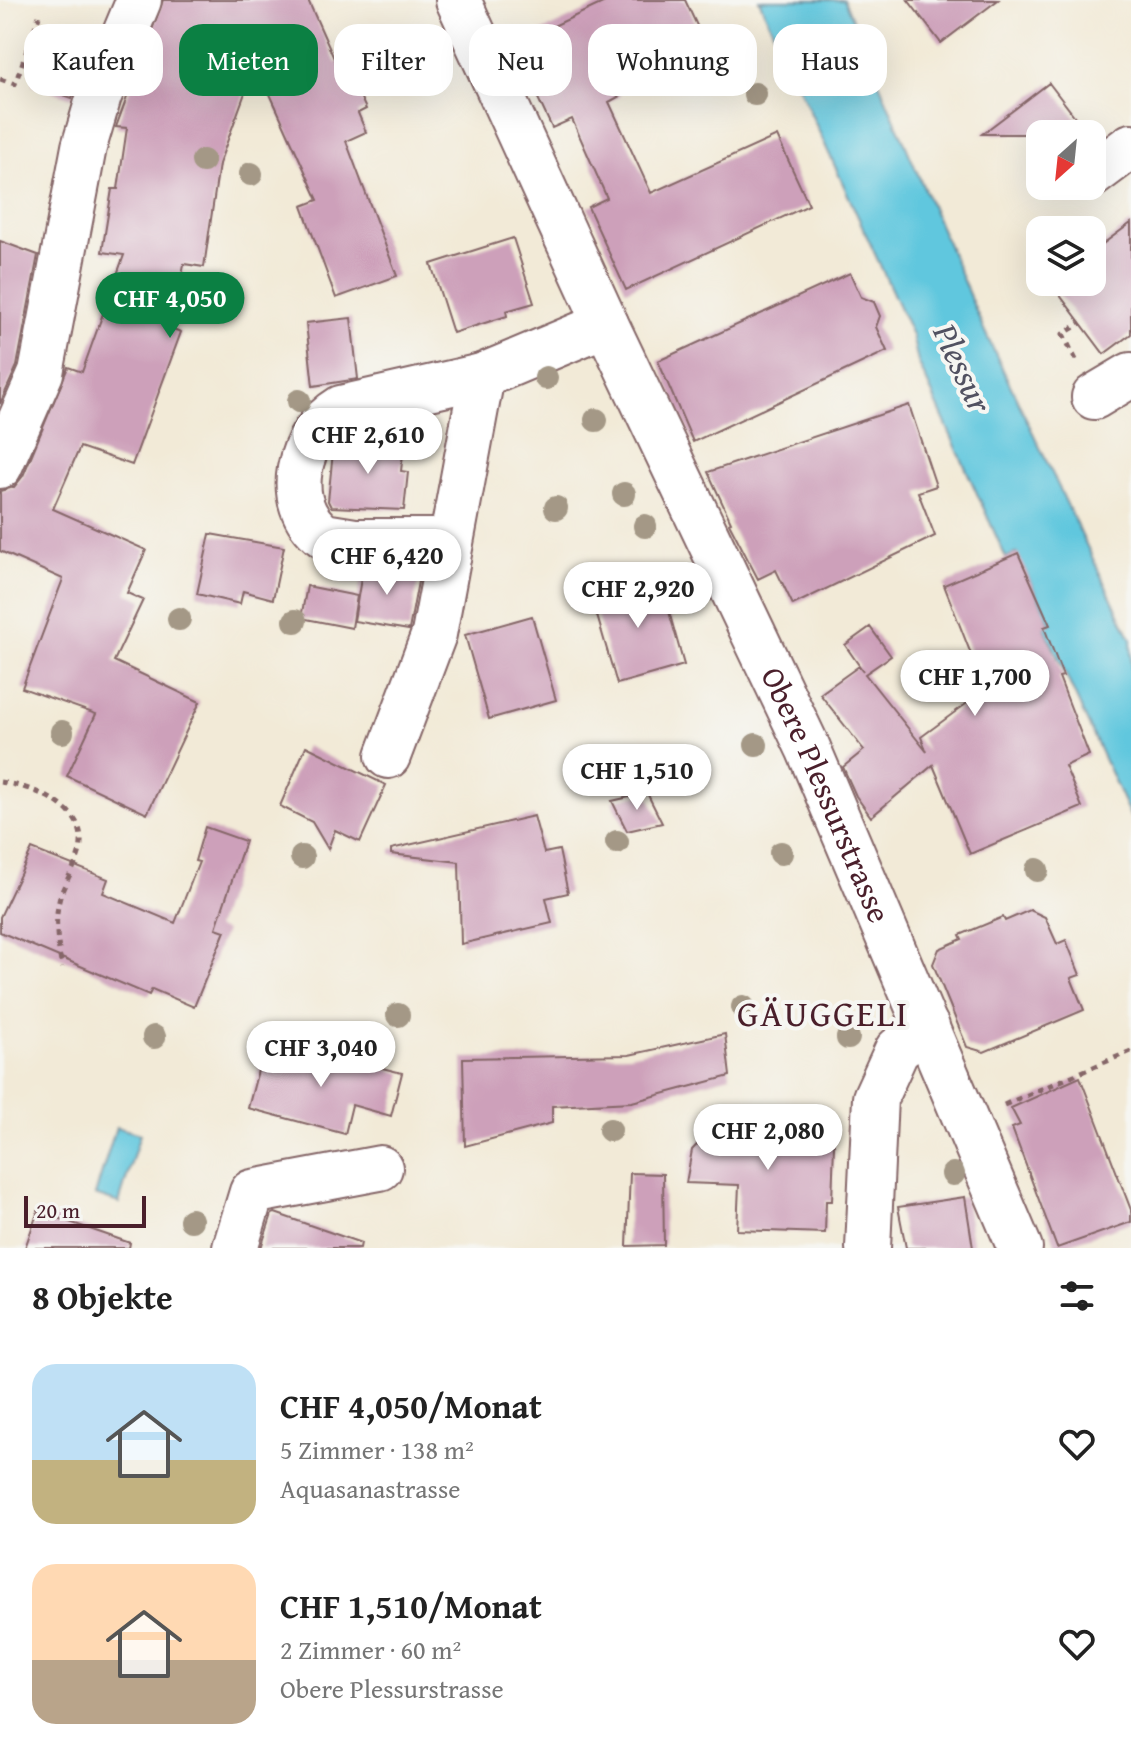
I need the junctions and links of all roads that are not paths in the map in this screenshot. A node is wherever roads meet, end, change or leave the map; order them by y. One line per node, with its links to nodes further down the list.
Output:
1 (139, 0): 9 (street)
2 (458, 0): 5 (street, Obere Plessurstrasse)
3 (1131, 146): 4 (street)
4 (1106, 164)
5 (606, 324): 7 (street); 12 (street, Obere Plessurstrasse)
6 (1131, 375): 8 (street)
7 (482, 376): 10 (street); 10 (street)
8 (1094, 397)
9 (0, 466)
10 (449, 541): 11 (street)
11 (388, 756)
12 (927, 1027): 15 (street); 16 (street, Obere Plessurstrasse)
13 (380, 1168): 14 (street)
14 (235, 1248)
15 (868, 1248)
16 (1020, 1248)

